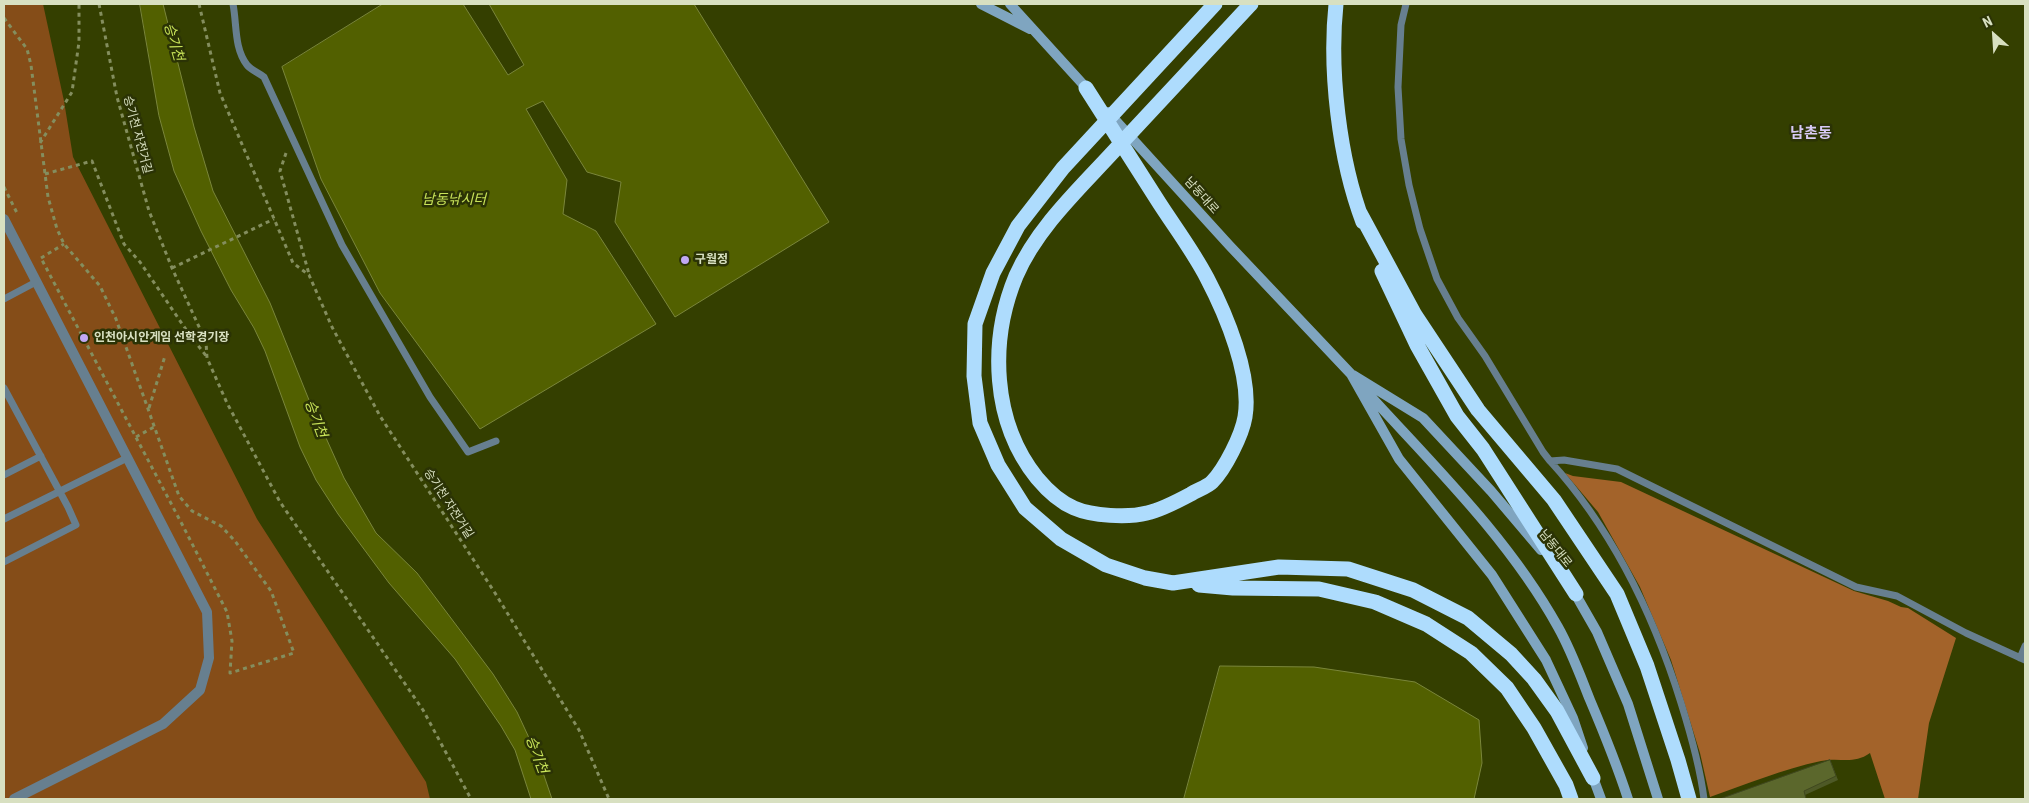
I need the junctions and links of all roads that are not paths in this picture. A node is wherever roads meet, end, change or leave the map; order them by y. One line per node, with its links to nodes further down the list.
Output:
1 (233, 4): 17 (lane)
2 (981, 4): 9 (main road, 남동대로)
3 (1010, 4): 9 (main road, 남동대로)
4 (1019, 4): 9 (main road, 남동대로)
5 (1215, 4): 25 (highway)
6 (1251, 4): 10 (highway)
7 (1336, 4): 11 (highway)
8 (1406, 4): 20 (lane)
9 (1035, 32): 10 (main road, 남동대로)
10 (1086, 88): 15 (main road, 남동대로)
11 (1360, 214): 26 (highway); 35 (highway)
12 (4, 219): 13 (street)
13 (36, 282): 14 (lane); 19 (street)
14 (4, 299)
15 (1351, 374): 26 (main road, 남동대로); 29 (main road, 남동대로); 33 (main road)
16 (4, 388): 18 (lane)
17 (496, 441)
18 (41, 456): 21 (lane); 22 (lane)
19 (127, 458): 22 (lane); 30 (street)
20 (1550, 461): 28 (lane); 36 (lane)
21 (4, 475)
22 (60, 491): 23 (lane); 24 (lane)
23 (4, 520)
24 (4, 562)
25 (1173, 583): 29 (highway); 31 (highway)
26 (1576, 594): 34 (main road, 남동대로)
27 (2025, 646): 28 (lane)
28 (2023, 659)
29 (1593, 778): 32 (main road, 남동대로)
30 (14, 799)
31 (1571, 799)
32 (1600, 799)
33 (1628, 799)
34 (1658, 799)
35 (1689, 799)
36 (1704, 799)

